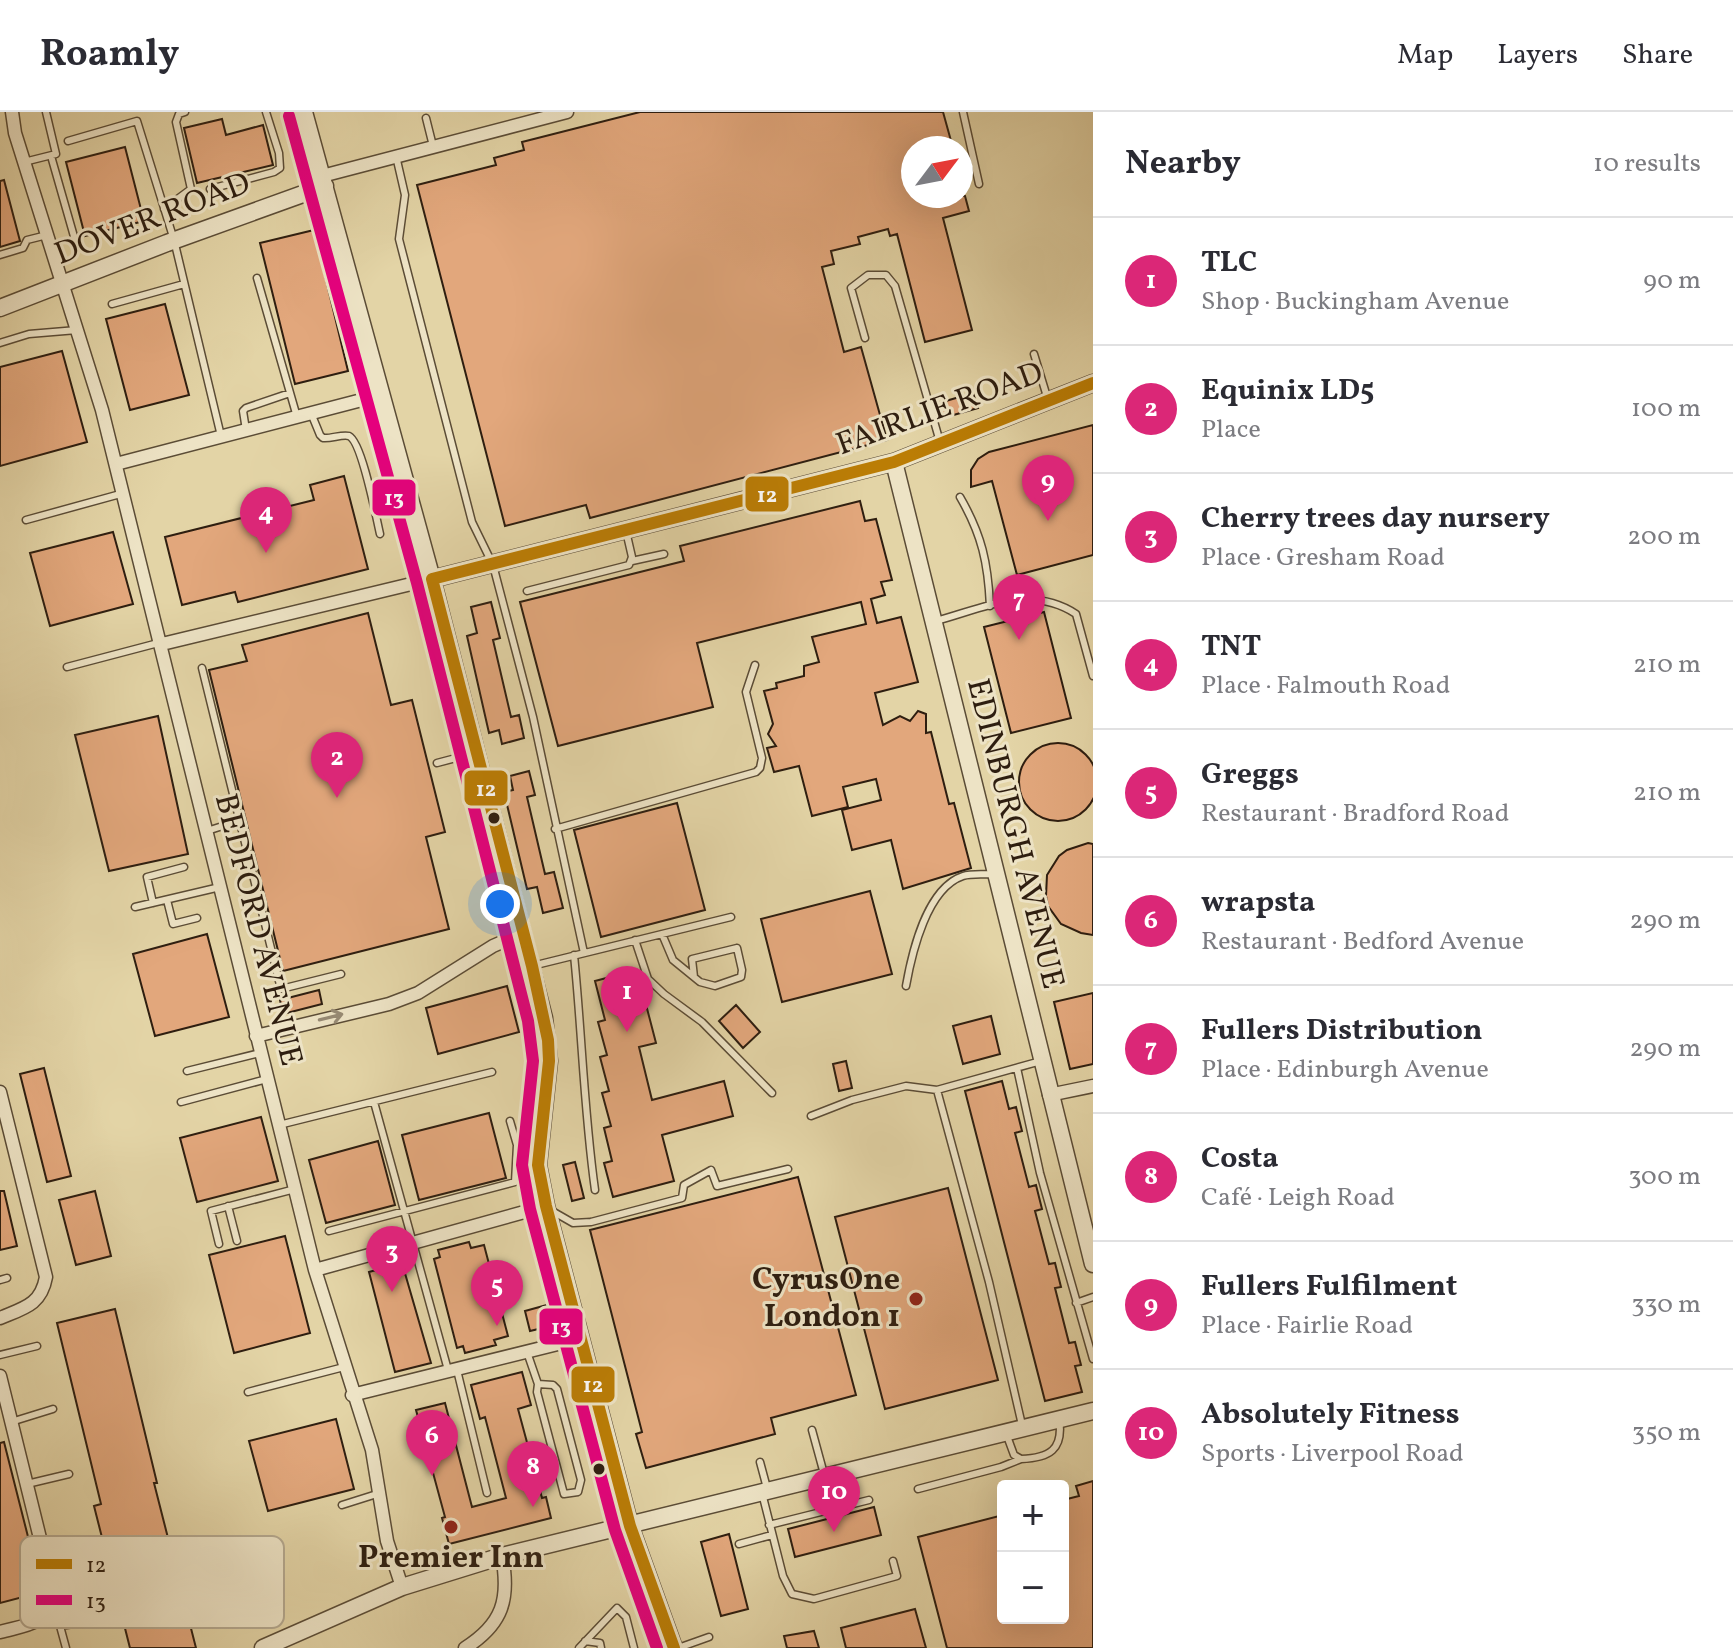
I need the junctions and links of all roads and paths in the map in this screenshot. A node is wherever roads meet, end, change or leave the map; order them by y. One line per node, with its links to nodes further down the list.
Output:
1 (12, 112): 13 (street, BEDFORD AVENUE)
2 (46, 112): 11 (lane)
3 (185, 112): 17 (lane)
4 (266, 112): 16 (lane)
5 (304, 112): 14 (street)
6 (567, 112): 10 (street)
7 (963, 112): 15 (lane)
8 (426, 118): 10 (lane)
9 (68, 141): 17 (lane)
10 (433, 146): 12 (street)
11 (51, 156): 13 (lane); 19 (lane)
12 (396, 156): 14 (street); 49 (lane)
13 (24, 162): 18 (street, BEDFORD AVENUE)
14 (323, 181): 20 (street, DOVER ROAD); 33 (street)
15 (979, 184)
16 (210, 189)
17 (164, 209): 20 (lane)
18 (47, 235): 21 (lane); 23 (street, BEDFORD AVENUE)
19 (75, 240)
20 (174, 240): 23 (street, DOVER ROAD); 24 (lane)
21 (0, 255)
22 (257, 278): 32 (lane)
23 (62, 284): 26 (street, DOVER ROAD); 27 (street, BEDFORD AVENUE)
24 (184, 284): 25 (lane); 38 (lane)
25 (112, 304)
26 (0, 308)
27 (77, 330): 29 (lane); 41 (street, BEDFORD AVENUE)
28 (865, 338): 39 (lane)
29 (0, 343)
30 (1034, 354): 34 (lane)
31 (1093, 383): 34 (street, FAIRLIE ROAD)
32 (290, 393): 36 (lane); 37 (lane)
33 (381, 395): 35 (street); 50 (street)
34 (1048, 401): 39 (street, FAIRLIE ROAD)
35 (311, 413): 36 (street); 46 (lane)
36 (297, 417): 37 (street)
37 (246, 430): 38 (street)
38 (221, 437): 41 (street)
39 (941, 445): 40 (street, FAIRLIE ROAD)
40 (894, 462): 45 (street, FAIRLIE ROAD); 53 (street, EDINBURGH AVENUE)
41 (116, 464): 42 (street, BEDFORD AVENUE)
42 (124, 493): 44 (lane); 54 (street, BEDFORD AVENUE)
43 (960, 497): 52 (lane)
44 (26, 520)
45 (626, 531): 48 (lane); 49 (street, FAIRLIE ROAD)
46 (380, 534)
47 (664, 554): 48 (lane)
48 (632, 561): 51 (lane)
49 (493, 565): 50 (street, FAIRLIE ROAD); 62 (lane)
50 (432, 579): 54 (street); 59 (street)
51 (527, 591)
52 (990, 606): 53 (lane); 58 (lane)
53 (933, 622): 65 (street, EDINBURGH AVENUE)
54 (162, 643): 56 (lane); 63 (street, BEDFORD AVENUE)
55 (755, 665): 62 (lane)
56 (67, 667)
57 (202, 668): 61 (lane)
58 (1093, 676)
59 (475, 753): 60 (lane); 73 (street)
60 (437, 763)
61 (238, 821): 63 (lane); 78 (lane)
62 (555, 829): 75 (lane)
63 (207, 831): 66 (street, BEDFORD AVENUE)
64 (184, 867): 68 (lane)
65 (995, 874): 80 (lane); 83 (street, EDINBURGH AVENUE)
66 (220, 887): 67 (lane); 81 (street, BEDFORD AVENUE)
67 (167, 900): 68 (lane); 71 (lane)
68 (153, 903): 69 (lane)
69 (135, 907)
70 (731, 917): 72 (lane)
71 (197, 918)
72 (662, 934): 74 (lane); 79 (lane)
73 (525, 938): 77 (street); 81 (street, one-way to 73)
74 (635, 940): 75 (lane); 91 (lane)
75 (584, 953): 76 (lane)
76 (574, 955): 77 (lane); 100 (lane)
77 (532, 966): 102 (street)
78 (341, 974)
79 (694, 977): 79 (lane)
80 (906, 986)
81 (256, 1036): 82 (street, BEDFORD AVENUE)
82 (260, 1053): 85 (lane); 87 (street, BEDFORD AVENUE)
83 (1041, 1061): 84 (lane); 92 (street, EDINBURGH AVENUE)
84 (1017, 1068): 89 (lane); 111 (lane)
85 (187, 1071)
86 (492, 1072): 94 (lane)
87 (267, 1079): 93 (lane); 97 (street, BEDFORD AVENUE)
88 (1093, 1086): 92 (street)
89 (937, 1090): 95 (lane); 129 (lane)
90 (0, 1092): 112 (street)
91 (772, 1093)
92 (1049, 1095): 108 (street, EDINBURGH AVENUE)
93 (181, 1102)
94 (374, 1102): 97 (lane); 103 (lane)
95 (811, 1116)
96 (510, 1121): 103 (lane)
97 (279, 1125): 99 (street, BEDFORD AVENUE)
98 (788, 1169): 102 (lane)
99 (295, 1189): 101 (lane); 109 (street, BEDFORD AVENUE)
100 (595, 1190)
101 (228, 1206): 105 (lane); 107 (lane)
102 (546, 1206): 106 (street); 113 (street)
103 (403, 1211): 104 (lane); 106 (lane)
104 (329, 1231)
105 (237, 1241)
106 (412, 1243): 109 (street); 119 (lane)
107 (219, 1244)
108 (1093, 1264)
109 (315, 1270): 118 (street, BEDFORD AVENUE)
110 (1093, 1297): 111 (lane)
111 (1076, 1303): 117 (lane)
112 (0, 1318)
113 (582, 1338): 115 (street); 142 (street)
114 (37, 1346): 116 (lane)
115 (527, 1352): 119 (street); 121 (lane)
116 (0, 1355)
117 (1093, 1359)
118 (344, 1367): 122 (lane); 123 (street, BEDFORD AVENUE)
119 (452, 1370): 123 (street); 138 (lane)
120 (0, 1376): 127 (street)
121 (538, 1384): 121 (lane)
122 (248, 1392)
123 (352, 1395): 137 (street, BEDFORD AVENUE)
124 (53, 1409): 127 (lane)
125 (1093, 1411): 126 (street)
126 (1059, 1419): 129 (street); 130 (lane)
127 (11, 1422): 134 (street)
128 (812, 1430): 133 (lane)
129 (1014, 1430): 130 (lane); 133 (street)
130 (1021, 1459): 135 (lane)
131 (760, 1462): 136 (lane)
132 (69, 1474): 134 (lane)
133 (825, 1477): 136 (street)
134 (27, 1484): 144 (street)
135 (918, 1489)
136 (765, 1492): 141 (lane); 142 (street)
137 (380, 1493): 140 (lane); 148 (street, BEDFORD AVENUE)
138 (487, 1493)
139 (869, 1500): 141 (lane)
140 (342, 1505)
141 (769, 1525): 143 (lane)
142 (630, 1526): 146 (street); 160 (street)
143 (772, 1535): 145 (lane); 147 (lane)
144 (39, 1536)
145 (739, 1544)
146 (502, 1556): 148 (street); 156 (street)
147 (893, 1561)
148 (402, 1587): 155 (street)
149 (20, 1627): 151 (street)
150 (61, 1628): 154 (lane)
151 (0, 1632)
152 (709, 1637): 160 (lane)
153 (585, 1641): 157 (lane); 158 (lane); 159 (lane)
154 (66, 1648)
155 (263, 1648)
156 (465, 1648)
157 (579, 1648)
158 (601, 1648)
159 (634, 1648)
160 (676, 1648)

